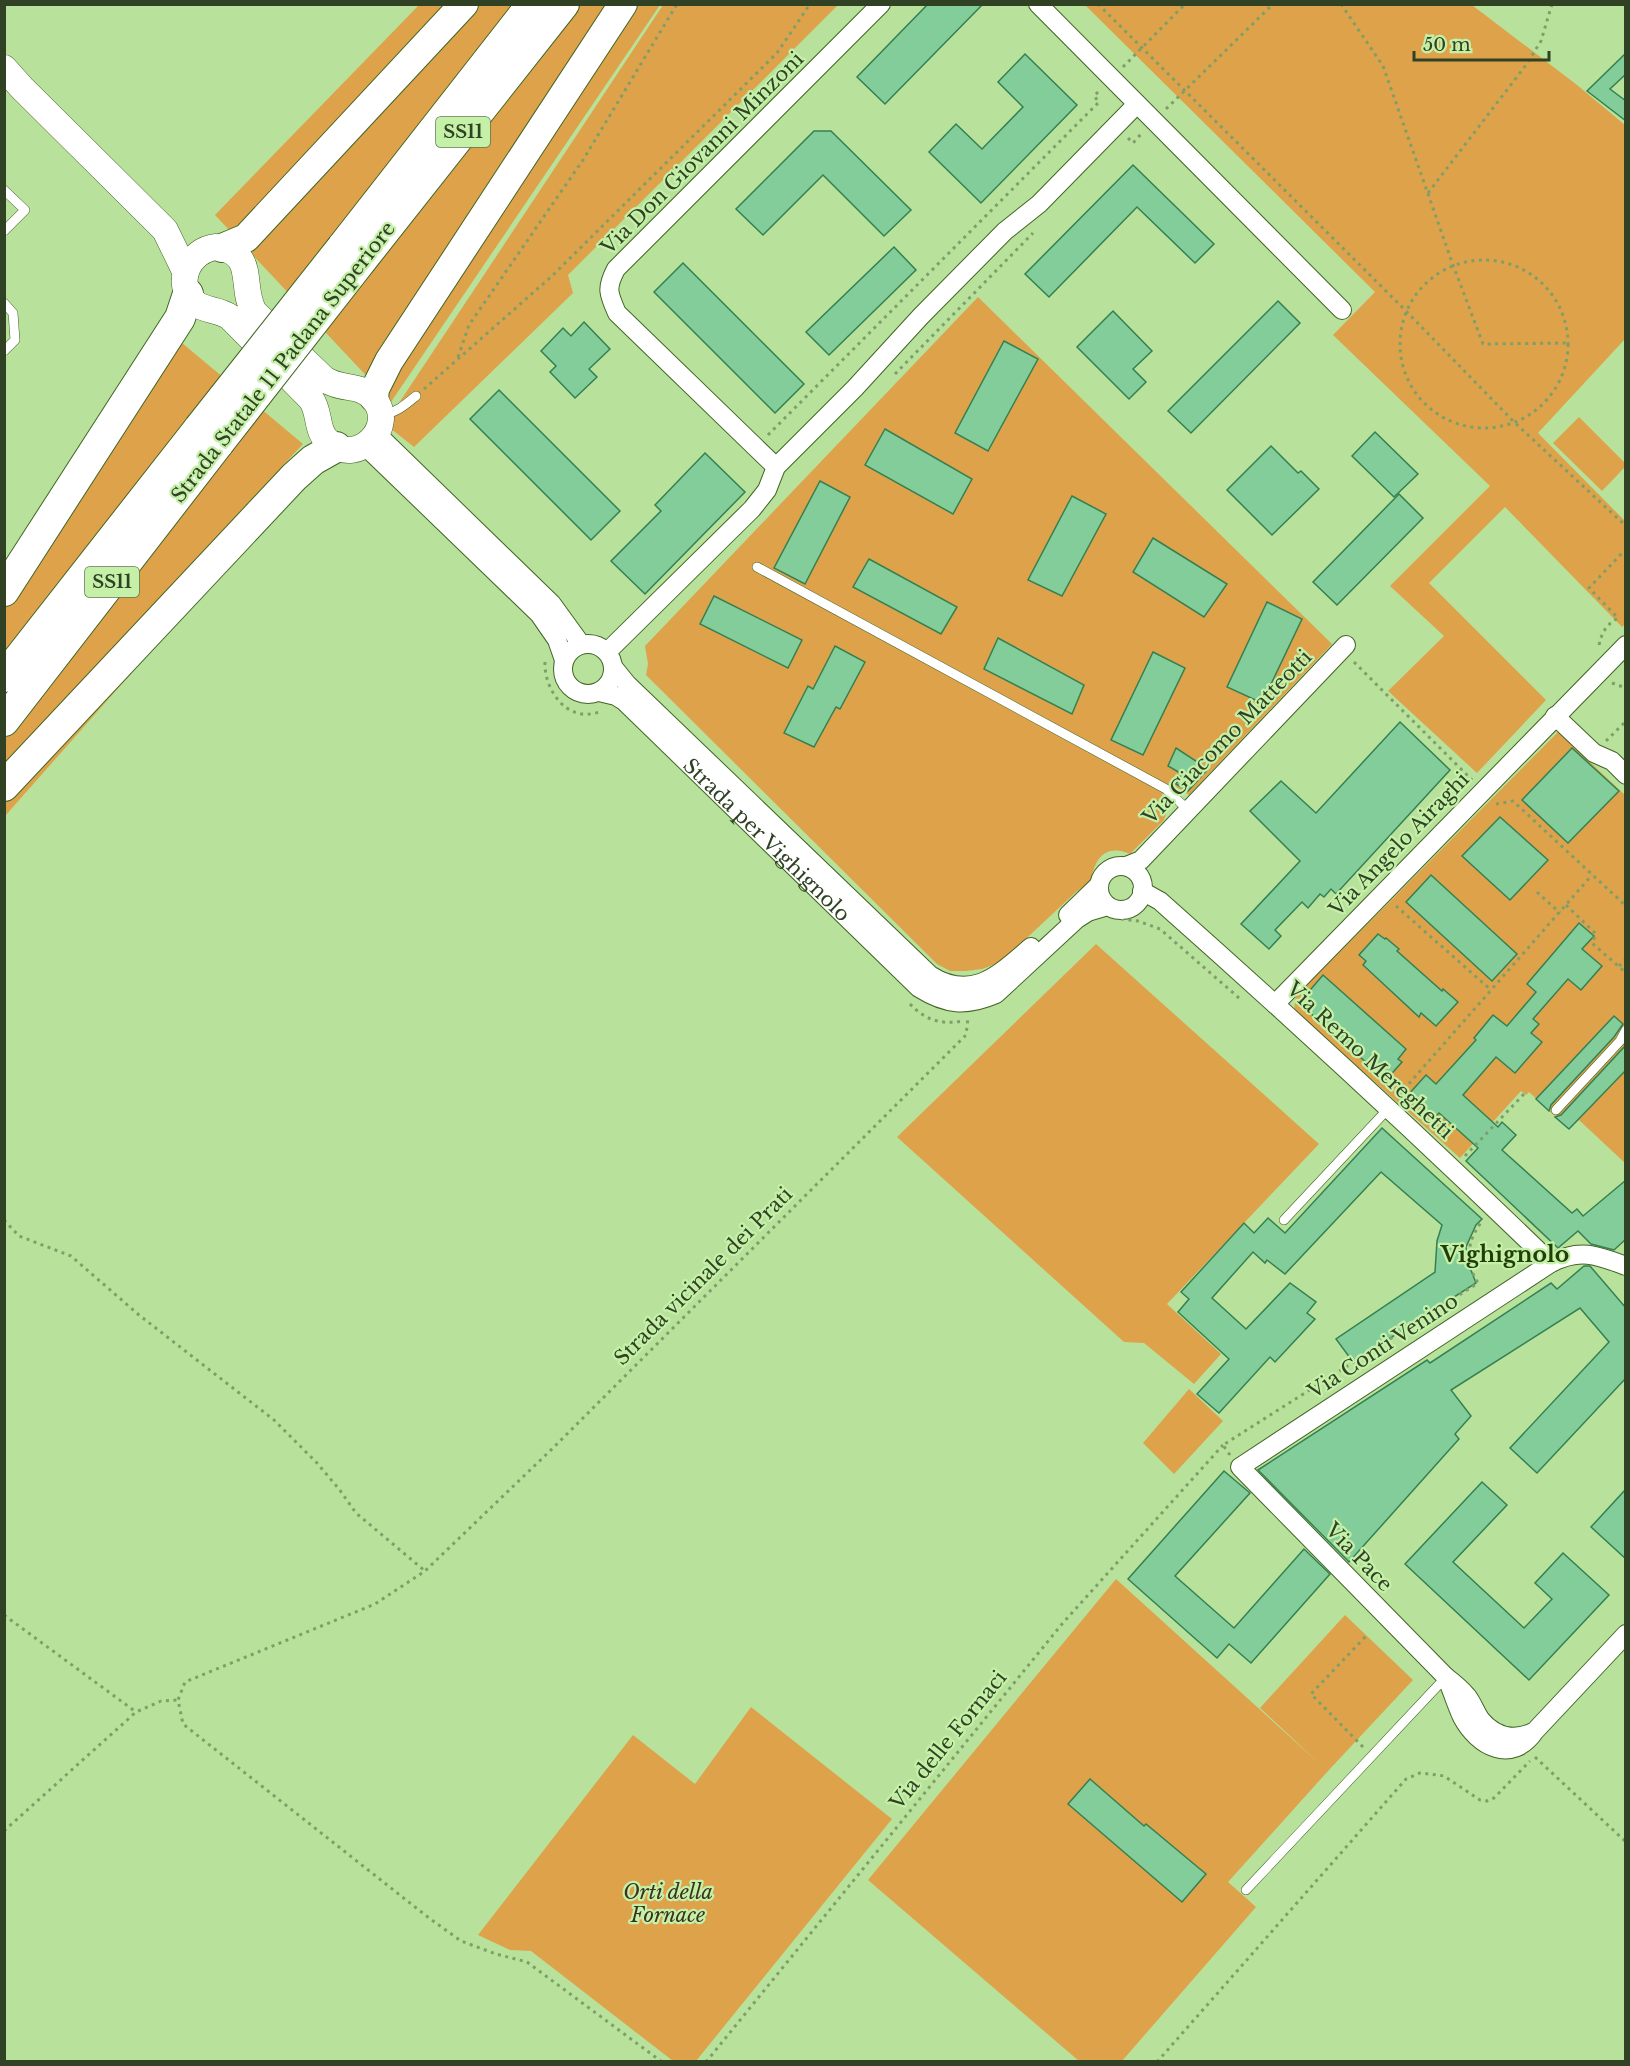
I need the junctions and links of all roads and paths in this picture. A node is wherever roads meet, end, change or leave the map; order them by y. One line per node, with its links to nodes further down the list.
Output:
1 (464, 4): 23 (main road)
2 (532, 4): 24 (highway, Strada Statale 11 Padana Superiore / SS11)
3 (564, 4): 24 (highway, Strada Statale 11 Padana Superiore / SS11)
4 (623, 4): 36 (main road)
5 (677, 4): 32 (path)
6 (810, 4): 32 (path)
7 (881, 4): 38 (street, Via Don Giovanni Minzoni)
8 (1038, 4): 15 (street)
9 (1098, 4): 14 (path)
10 (1272, 4): 14 (path)
11 (1341, 4): 19 (path)
12 (1552, 4): 19 (path)
13 (9, 76): 20 (main road)
14 (1184, 92): 16 (path); 29 (path)
15 (1137, 104): 16 (street); 38 (street)
16 (1154, 121): 17 (path); 28 (street)
17 (1128, 137)
18 (4, 190): 22 (lane)
19 (1428, 193): 25 (path)
20 (165, 230): 23 (main road); 26 (main road)
21 (1036, 230): 33 (path)
22 (4, 231)
23 (216, 248): 26 (main road); 36 (main road)
24 (352, 254): 37 (highway, Strada Statale 11 Padana Superiore / SS11, bridge)
25 (1453, 266): 29 (path); 30 (path); 30 (path)
26 (187, 283): 36 (main road); 42 (highway)
27 (4, 303): 31 (lane)
28 (1342, 310)
29 (1406, 311): 35 (path); 35 (path)
30 (1568, 343): 35 (path)
31 (4, 351)
32 (458, 359): 34 (path)
33 (895, 374)
34 (416, 396): 36 (lane)
35 (1514, 422): 39 (path)
36 (367, 428): 43 (street); 48 (street); 58 (highway)
37 (209, 436): 50 (highway, Strada Statale 11 Padana Superiore / SS11); 54 (highway, Strada Statale 11 Padana Superiore / SS11)
38 (776, 467): 49 (street)
39 (1626, 526)
40 (1626, 549): 46 (path)
41 (758, 567): 60 (lane)
42 (4, 591)
43 (581, 645): 48 (street); 49 (street)
44 (1626, 645): 53 (street, Via Angelo Airaghi)
45 (1344, 648): 59 (path); 60 (street, Via Giacomo Matteotti)
46 (1599, 649)
47 (546, 653): 52 (path)
48 (564, 660): 51 (street)
49 (610, 660): 51 (street); 73 (street, Strada per Vighignolo)
50 (4, 677)
51 (599, 692): 73 (street, Strada per Vighignolo)
52 (606, 711)
53 (1555, 716): 56 (street); 59 (street, Via Angelo Airaghi)
54 (4, 721)
55 (1626, 721): 56 (path)
56 (1594, 753): 57 (street)
57 (1626, 775)
58 (4, 786)
59 (1484, 790): 61 (path); 77 (street, Via Angelo Airaghi)
60 (1189, 810): 62 (street, Via Giacomo Matteotti)
61 (1592, 875): 66 (path); 67 (path)
62 (1140, 882): 63 (street); 68 (street); 77 (street, Via Remo Mereghetti)
63 (1099, 885): 68 (street); 73 (street)
64 (1537, 891): 69 (path)
65 (1391, 902): 74 (path)
66 (1566, 905): 69 (path); 71 (path)
67 (1626, 906)
68 (1110, 913): 75 (path); 78 (street)
69 (1560, 913): 74 (path)
70 (1626, 959): 71 (path)
71 (1618, 967): 72 (path)
72 (1626, 973)
73 (935, 989): 78 (street)
74 (1491, 990): 81 (path)
75 (1240, 1000)
76 (908, 1003): 78 (path)
77 (1275, 1004): 81 (street, Via Remo Mereghetti)
78 (970, 1014): 91 (path, Strada vicinale dei Prati)
79 (1626, 1030): 82 (lane)
80 (1524, 1094): 83 (path)
81 (1388, 1109): 83 (street, Via Remo Mereghetti); 86 (lane)
82 (1556, 1110)
83 (1453, 1168): 87 (street, Via Remo Mereghetti)
84 (1485, 1218): 89 (path, Via delle Fornaci)
85 (4, 1220): 91 (path)
86 (1284, 1221)
87 (1551, 1263): 88 (street, Via Conti Venino); 90 (street, Via Conti Venino)
88 (1626, 1266)
89 (1223, 1445): 90 (path); 105 (path, Via delle Fornaci)
90 (1240, 1467): 95 (street, Via Pace)
91 (425, 1571): 96 (path, Strada vicinale dei Prati)
92 (4, 1615): 97 (path)
93 (1368, 1634): 100 (path)
94 (1626, 1634): 98 (street)
95 (1446, 1677): 98 (street, Via Pace); 99 (street, Via Pace); 100 (lane)
96 (178, 1701): 97 (path); 104 (path)
97 (136, 1712): 101 (path)
98 (1535, 1731): 99 (street)
99 (1529, 1751): 102 (path); 106 (path)
100 (1371, 1755): 103 (lane)
101 (4, 1831)
102 (1626, 1842)
103 (1246, 1890)
104 (662, 2061)
105 (706, 2061)
106 (1157, 2061)

